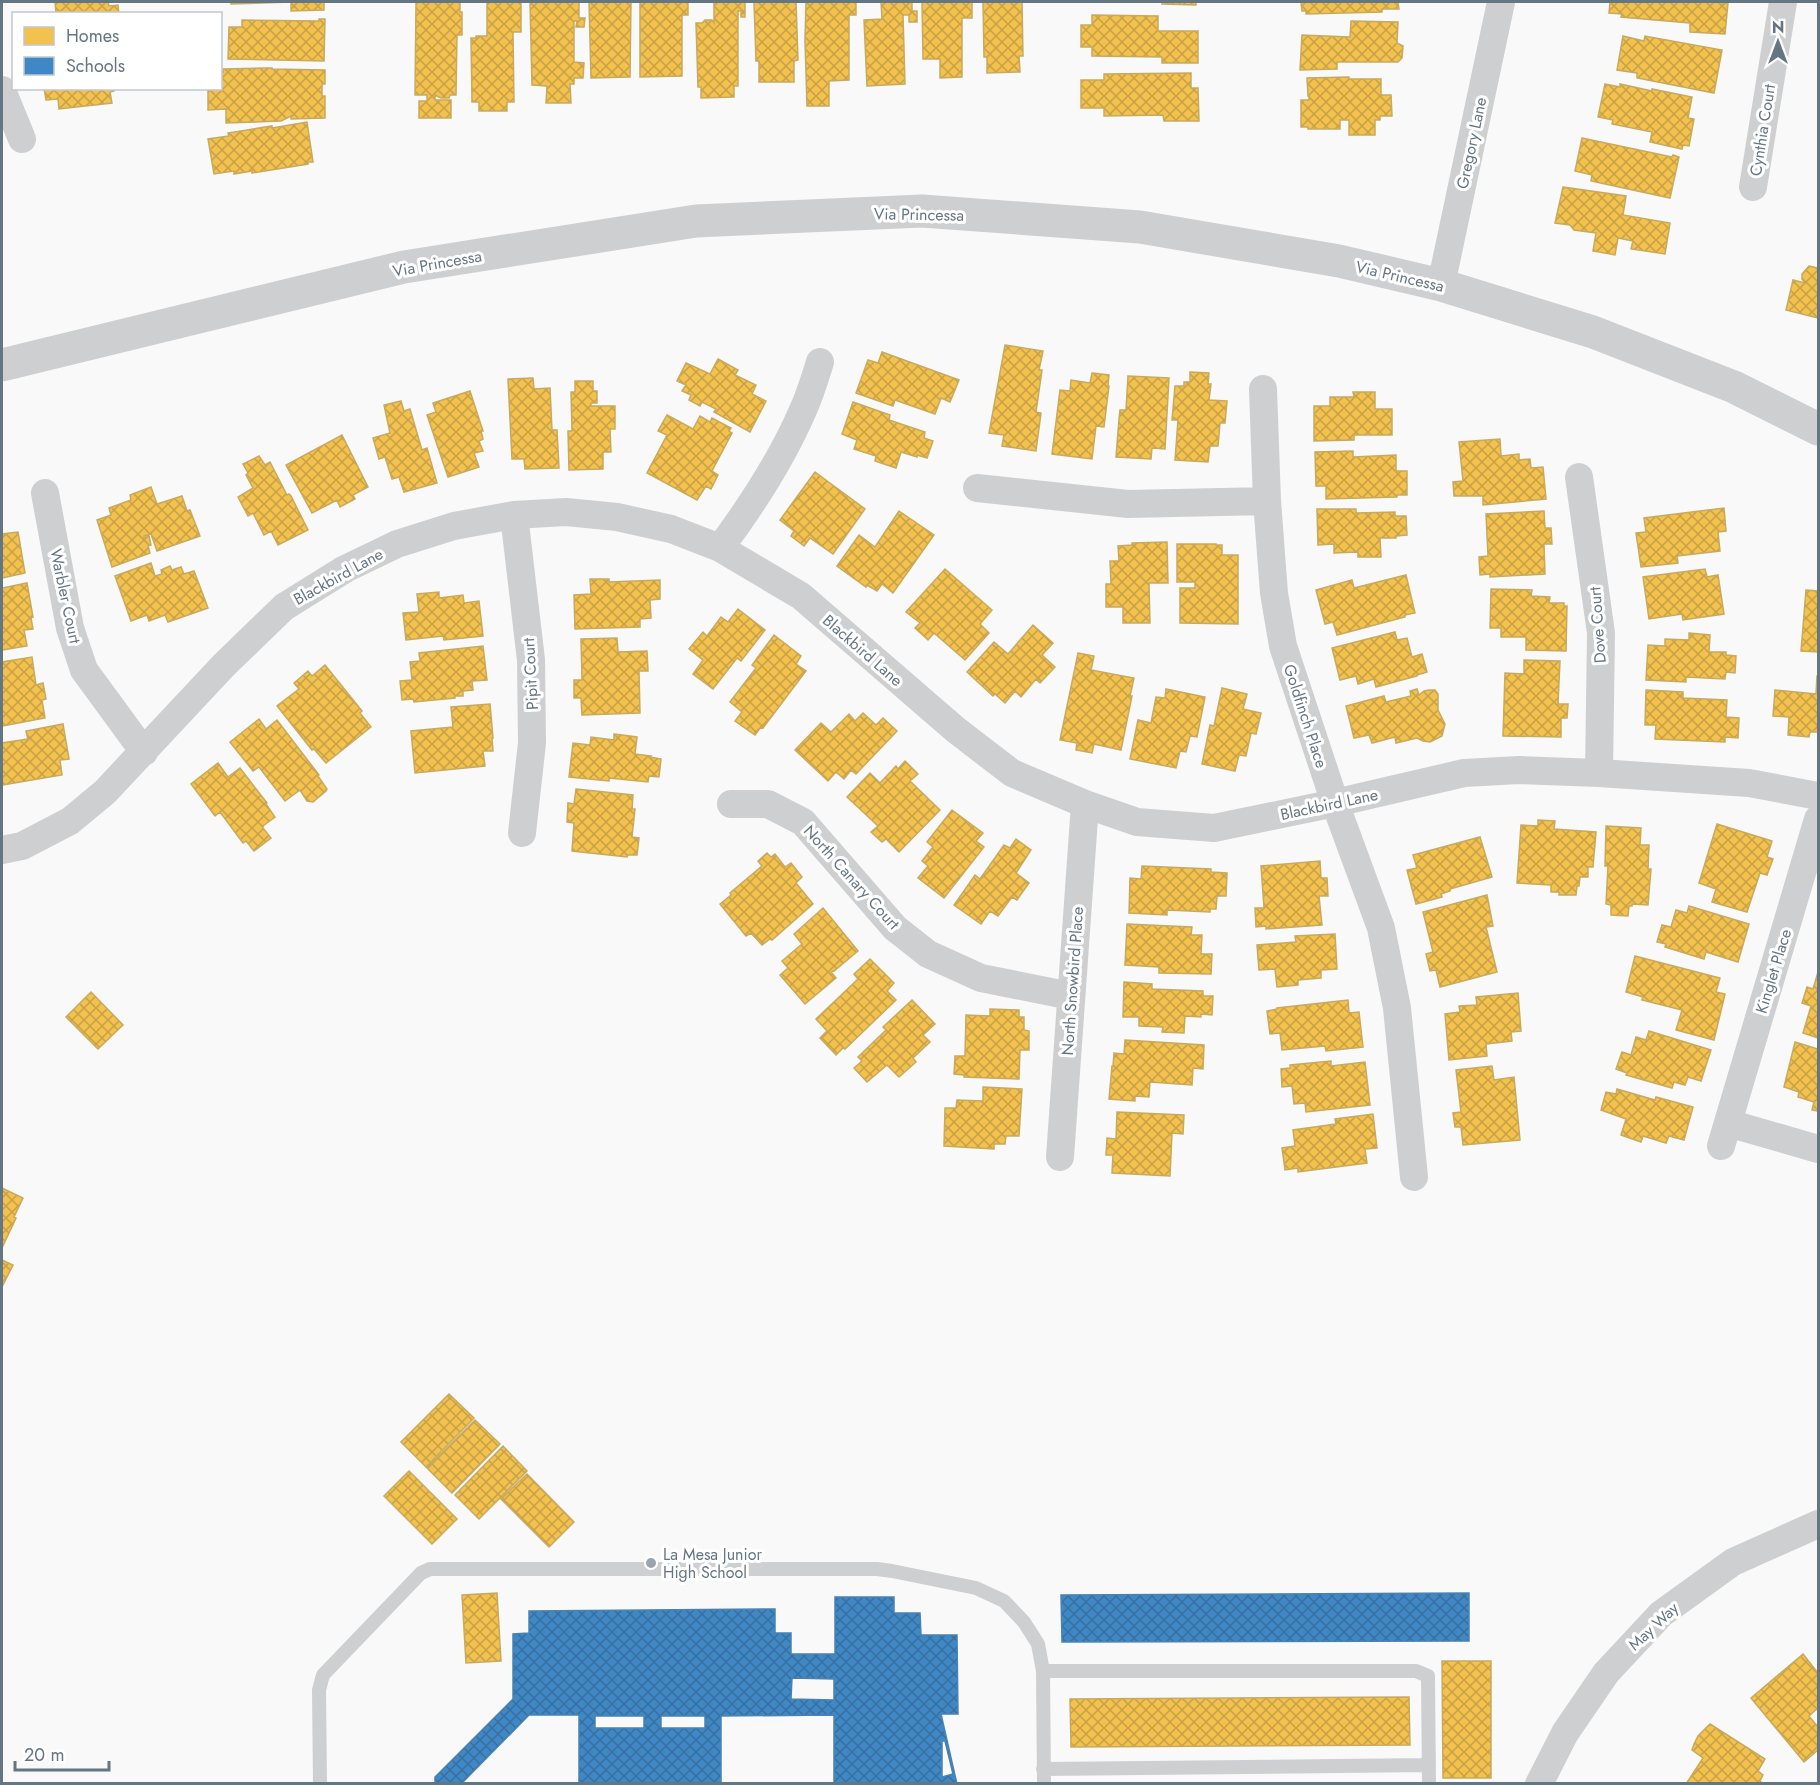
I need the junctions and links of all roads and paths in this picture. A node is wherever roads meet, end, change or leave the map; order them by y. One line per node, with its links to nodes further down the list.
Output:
1 (1501, 2): 6 (street, Gregory Lane)
2 (1783, 2): 5 (street, Cynthia Court)
3 (2, 90): 4 (street)
4 (22, 139)
5 (1753, 187)
6 (1441, 285): 8 (street, Via Princessa); 10 (street, Via Princessa)
7 (820, 362): 16 (street)
8 (2, 366)
9 (1263, 389): 14 (street, Goldfinch Place)
10 (1818, 429)
11 (1579, 477): 18 (street, Dove Court)
12 (977, 488): 14 (street)
13 (45, 493): 17 (street, Warbler Court)
14 (1266, 501): 20 (street, Goldfinch Place)
15 (514, 515): 16 (street, Blackbird Lane); 17 (street, Blackbird Lane); 24 (street, Pipit Court)
16 (720, 548): 22 (street, Blackbird Lane)
17 (144, 752): 25 (street, Blackbird Lane)
18 (1599, 773): 19 (street, Blackbird Lane); 20 (street, Blackbird Lane)
19 (1818, 796)
20 (1335, 803): 22 (street, Blackbird Lane); 29 (street, Goldfinch Place)
21 (731, 804): 26 (street, North Canary Court)
22 (1084, 804): 26 (street, North Snowbird Place)
23 (1818, 819): 27 (street, Kinglet Place)
24 (522, 834)
25 (2, 850)
26 (1071, 996): 28 (street, North Snowbird Place)
27 (1818, 1149)
28 (1060, 1157)
29 (1414, 1177)
30 (1818, 1524): 36 (street, May Way)
31 (1042, 1671): 32 (lane); 33 (lane); 34 (lane)
32 (1429, 1765): 33 (lane); 35 (lane)
33 (1043, 1776)
34 (320, 1784)
35 (1429, 1784)
36 (1539, 1784)

